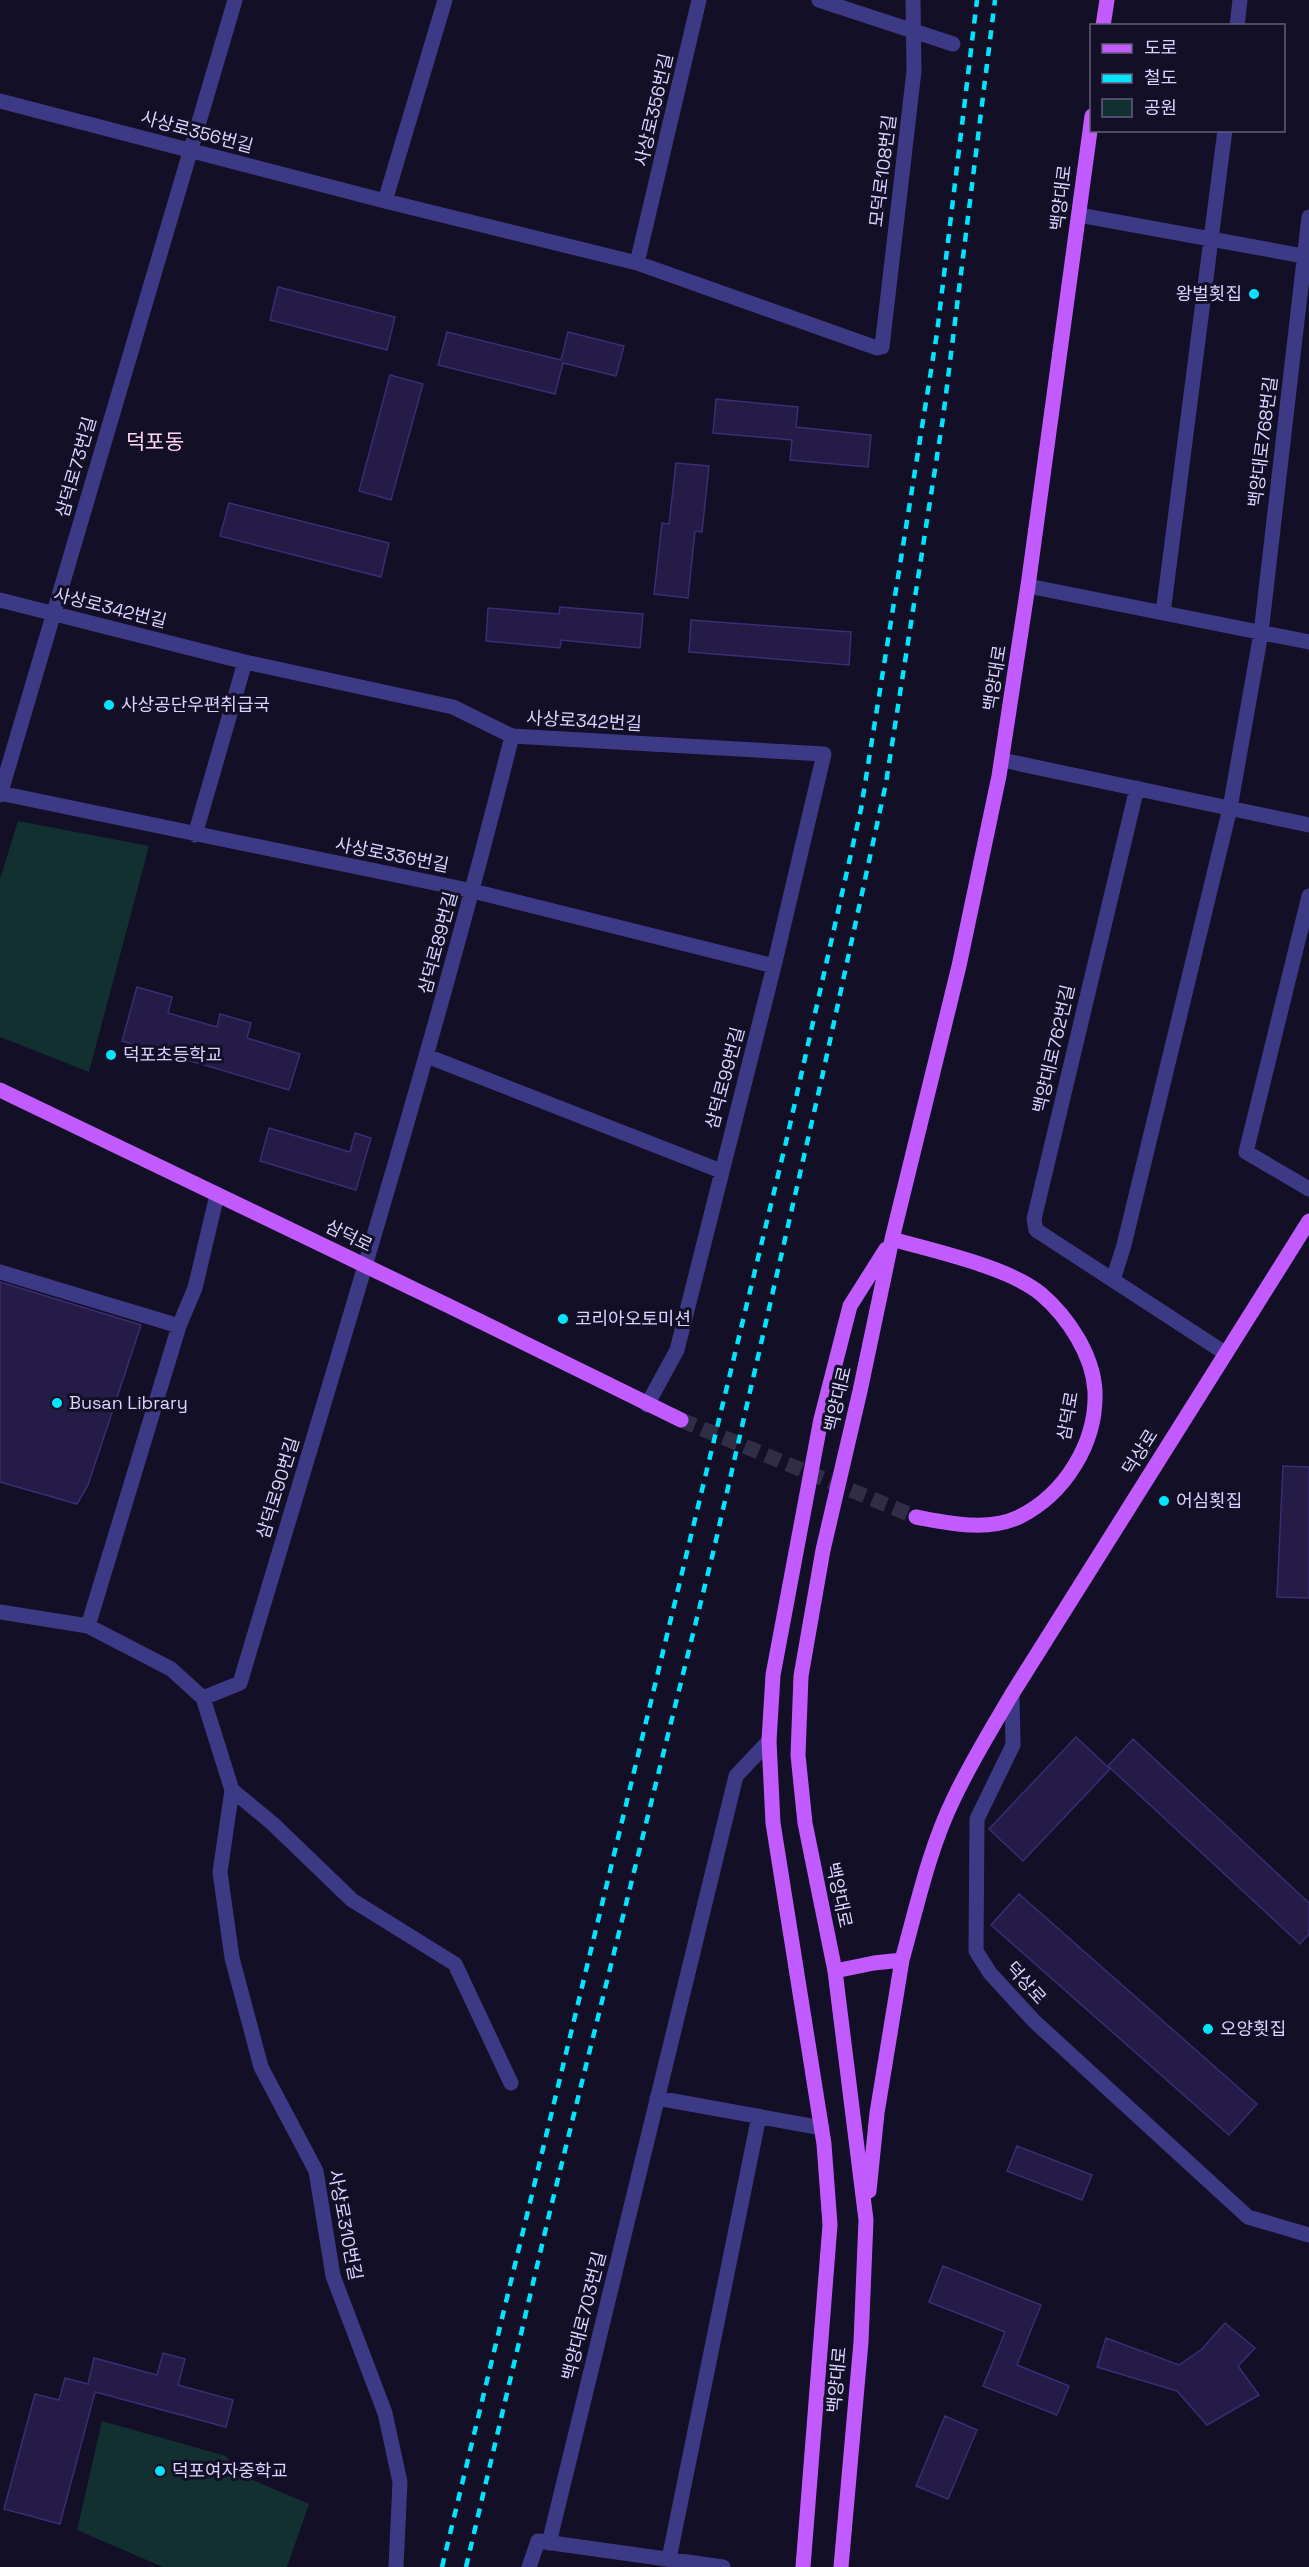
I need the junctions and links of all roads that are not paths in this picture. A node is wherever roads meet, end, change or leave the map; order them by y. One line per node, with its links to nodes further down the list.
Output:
1 (235, 0): 15 (street, 삼덕로73번길)
2 (445, 0): 16 (street)
3 (699, 0): 21 (street, 사상로356번길)
4 (819, 0): 10 (street)
5 (913, 0): 10 (street, 모덕로108번길)
6 (1107, 0): 8 (main road)
7 (1240, 0): 9 (street)
8 (1103, 24)
9 (1237, 24)
10 (913, 31): 11 (street); 22 (street, 모덕로108번길)
11 (953, 44)
12 (0, 101): 15 (street, 사상로356번길)
13 (1090, 131): 17 (main road, 백양대로)
14 (1225, 132): 19 (street)
15 (190, 151): 16 (street, 사상로356번길); 26 (street, 삼덕로73번길)
16 (385, 201): 21 (street, 사상로356번길)
17 (1079, 215): 19 (street); 23 (main road, 백양대로)
18 (1309, 217): 20 (street, 백양대로768번길)
19 (1212, 239): 20 (street); 25 (street)
20 (1307, 256): 27 (street, 백양대로768번길)
21 (638, 263): 22 (street, 사상로356번길)
22 (882, 346)
23 (1028, 586): 25 (street); 32 (main road, 백양대로)
24 (0, 600): 26 (street, 사상로342번길)
25 (1163, 613): 27 (street)
26 (54, 614): 29 (street, 사상로342번길); 34 (street, 삼덕로73번길)
27 (1261, 633): 28 (street); 35 (street, 백양대로768번길)
28 (1309, 642)
29 (245, 662): 30 (street, 사상로342번길); 37 (street)
30 (512, 736): 31 (street, 사상로342번길); 38 (street, 삼덕로89번길)
31 (824, 754): 40 (street, 삼덕로99번길)
32 (1002, 760): 33 (street); 47 (main road, 백양대로)
33 (1137, 788): 35 (street); 50 (street, 백양대로762번길)
34 (0, 794): 37 (street, 사상로336번길)
35 (1230, 808): 36 (street); 50 (street)
36 (1309, 825)
37 (195, 835): 38 (street, 사상로336번길)
38 (473, 891): 40 (street, 사상로336번길); 41 (street, 삼덕로89번길)
39 (1309, 896): 44 (street)
40 (774, 966): 43 (street, 삼덕로99번길)
41 (427, 1056): 43 (street); 48 (street, 삼덕로89번길)
42 (0, 1090): 45 (main road, 삼덕로)
43 (721, 1171): 53 (street, 삼덕로99번길)
44 (1309, 1189)
45 (217, 1195): 48 (main road, 삼덕로); 51 (street)
46 (1307, 1230): 52 (main road, 덕상로)
47 (892, 1239): 55 (main road, 삼덕로); 60 (main road, 백양대로); 63 (main road, 백양대로)
48 (365, 1266): 53 (main road, 삼덕로); 59 (street, 삼덕로90번길)
49 (0, 1272): 51 (street)
50 (1113, 1280): 52 (street, 백양대로762번길)
51 (179, 1326): 57 (street)
52 (1225, 1353): 58 (main road, 덕상로)
53 (647, 1405): 54 (main road, 삼덕로)
54 (681, 1420)
55 (916, 1517)
56 (0, 1612): 57 (street)
57 (88, 1626): 59 (street)
58 (1012, 1694): 62 (main road, 덕상로); 69 (street, 덕상로)
59 (203, 1698): 61 (street, 사상로310번길)
60 (769, 1741): 65 (street); 67 (main road, 백양대로)
61 (232, 1790): 64 (street); 72 (street, 사상로310번길)
62 (902, 1960): 63 (main road); 68 (main road, 덕상로)
63 (835, 1971): 68 (main road, 백양대로)
64 (511, 2083)
65 (657, 2098): 66 (street); 70 (street, 백양대로703번길)
66 (759, 2116): 67 (street); 71 (street)
67 (822, 2128): 75 (main road, 백양대로)
68 (866, 2220): 76 (main road, 백양대로)
69 (1309, 2235)
70 (549, 2543): 71 (street); 73 (street)
71 (669, 2559): 74 (street)
72 (396, 2567)
73 (530, 2567)
74 (723, 2567)
75 (803, 2567)
76 (841, 2567)

